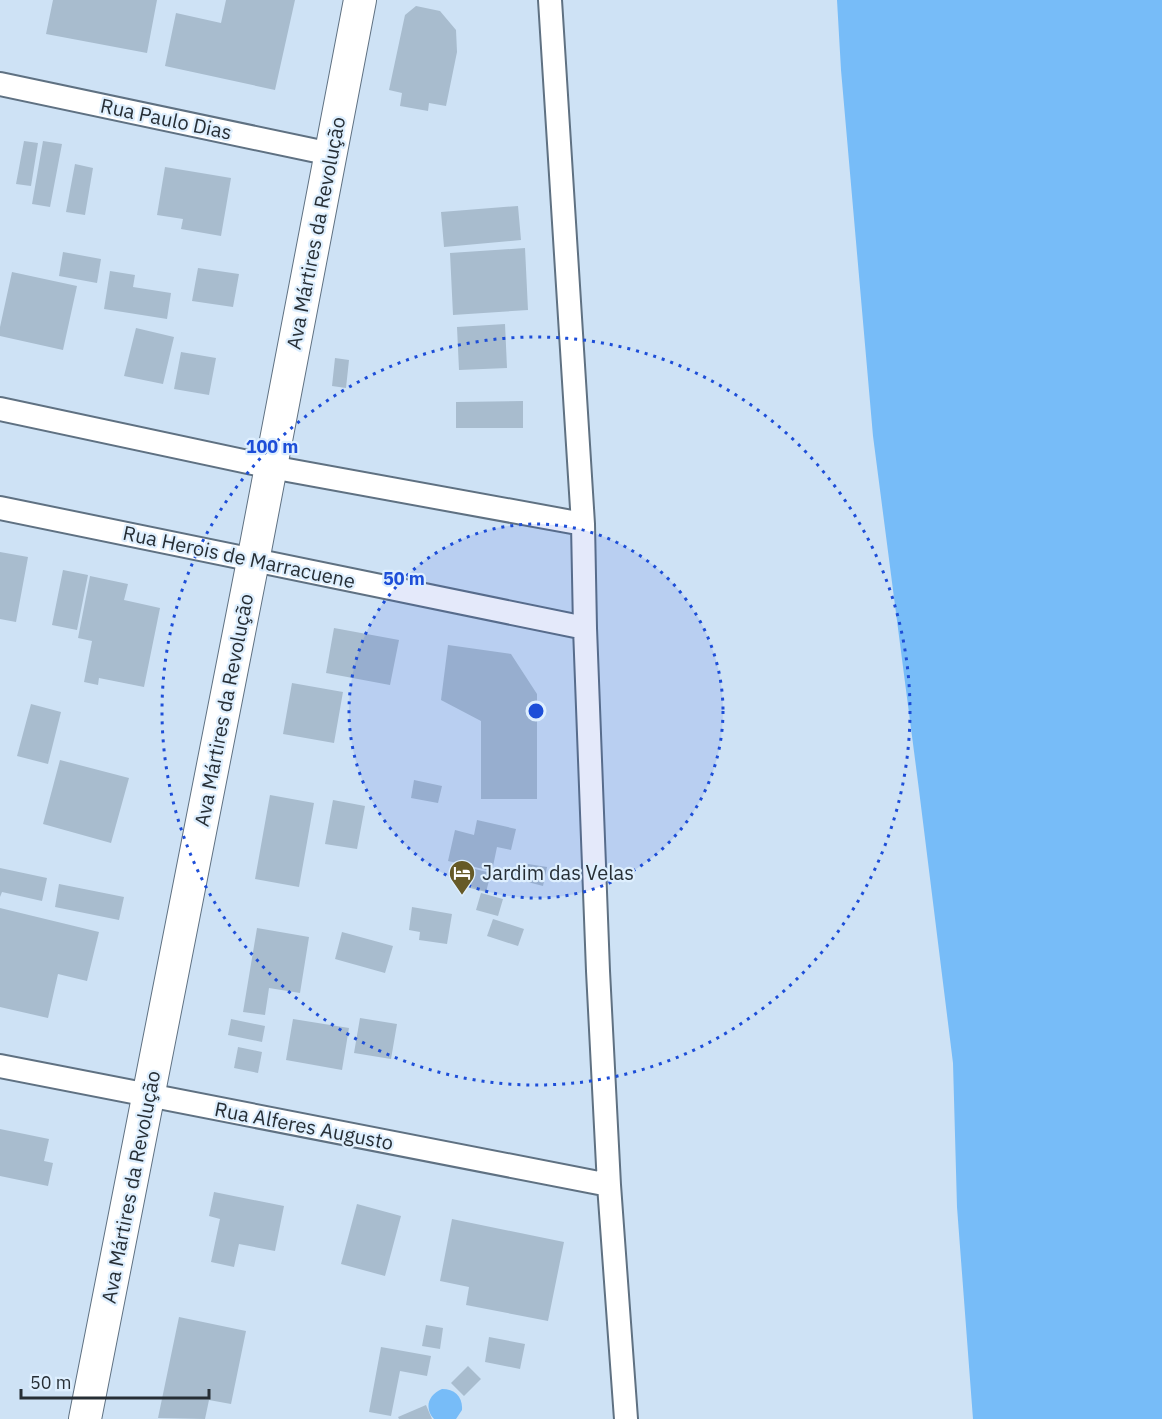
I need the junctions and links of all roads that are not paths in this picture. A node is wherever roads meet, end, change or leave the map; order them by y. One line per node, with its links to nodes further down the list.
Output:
1 (360, 0): 4 (street, Ava Mártires da Revolução)
2 (550, 0): 8 (street)
3 (0, 84): 4 (street, Rua Paulo Dias)
4 (332, 154): 6 (street, Ava Mártires da Revolução)
5 (0, 410): 6 (street)
6 (271, 467): 8 (street); 9 (street, Ava Mártires da Revolução)
7 (0, 508): 9 (street, Rua Herois de Marracuene)
8 (583, 524): 10 (street)
9 (253, 561): 10 (street, Rua Herois de Marracuene); 12 (street, Ava Mártires da Revolução)
10 (585, 628): 13 (street)
11 (0, 1066): 12 (street, Rua Alferes Augusto)
12 (149, 1097): 13 (street, Rua Alferes Augusto); 14 (street, Ava Mártires da Revolução)
13 (609, 1185): 15 (street)
14 (85, 1419)
15 (626, 1419)

